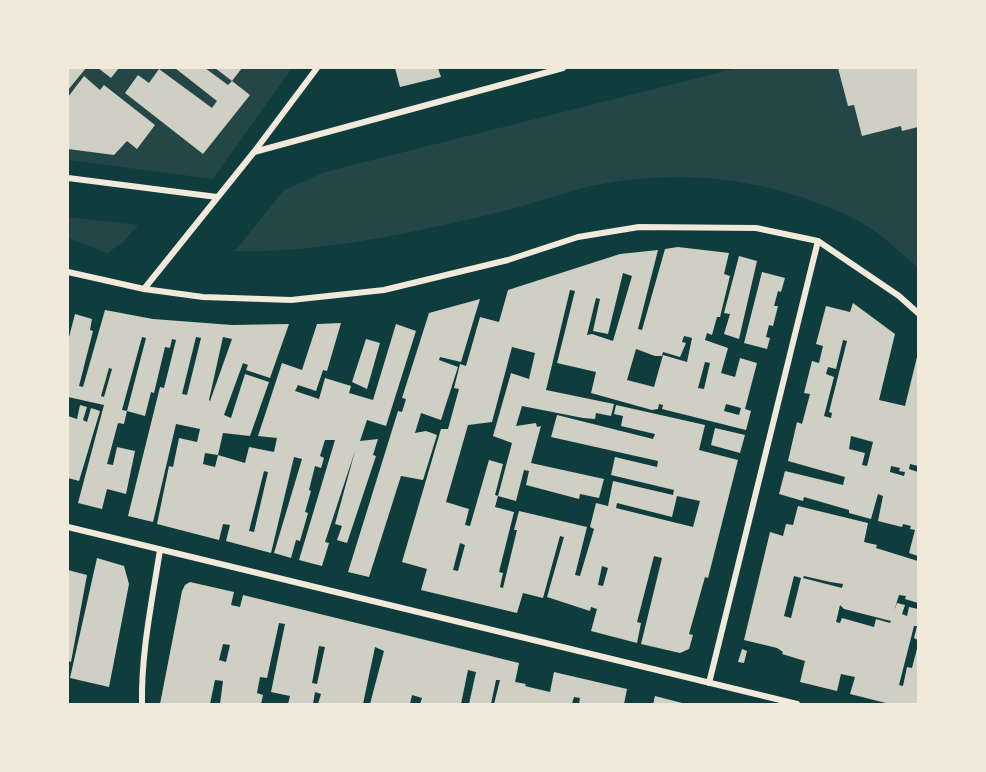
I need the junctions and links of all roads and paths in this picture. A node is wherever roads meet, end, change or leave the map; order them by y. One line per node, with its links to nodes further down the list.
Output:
1 (317, 68): 3 (street)
2 (563, 68): 3 (street)
3 (254, 152): 5 (street)
4 (68, 178): 5 (street)
5 (217, 197): 8 (street)
6 (818, 241): 8 (street); 9 (street); 12 (street)
7 (68, 272): 8 (street)
8 (144, 289)
9 (918, 313)
10 (68, 526): 11 (street)
11 (160, 550): 12 (street); 13 (street)
12 (709, 683): 14 (street)
13 (142, 705)
14 (797, 705)

